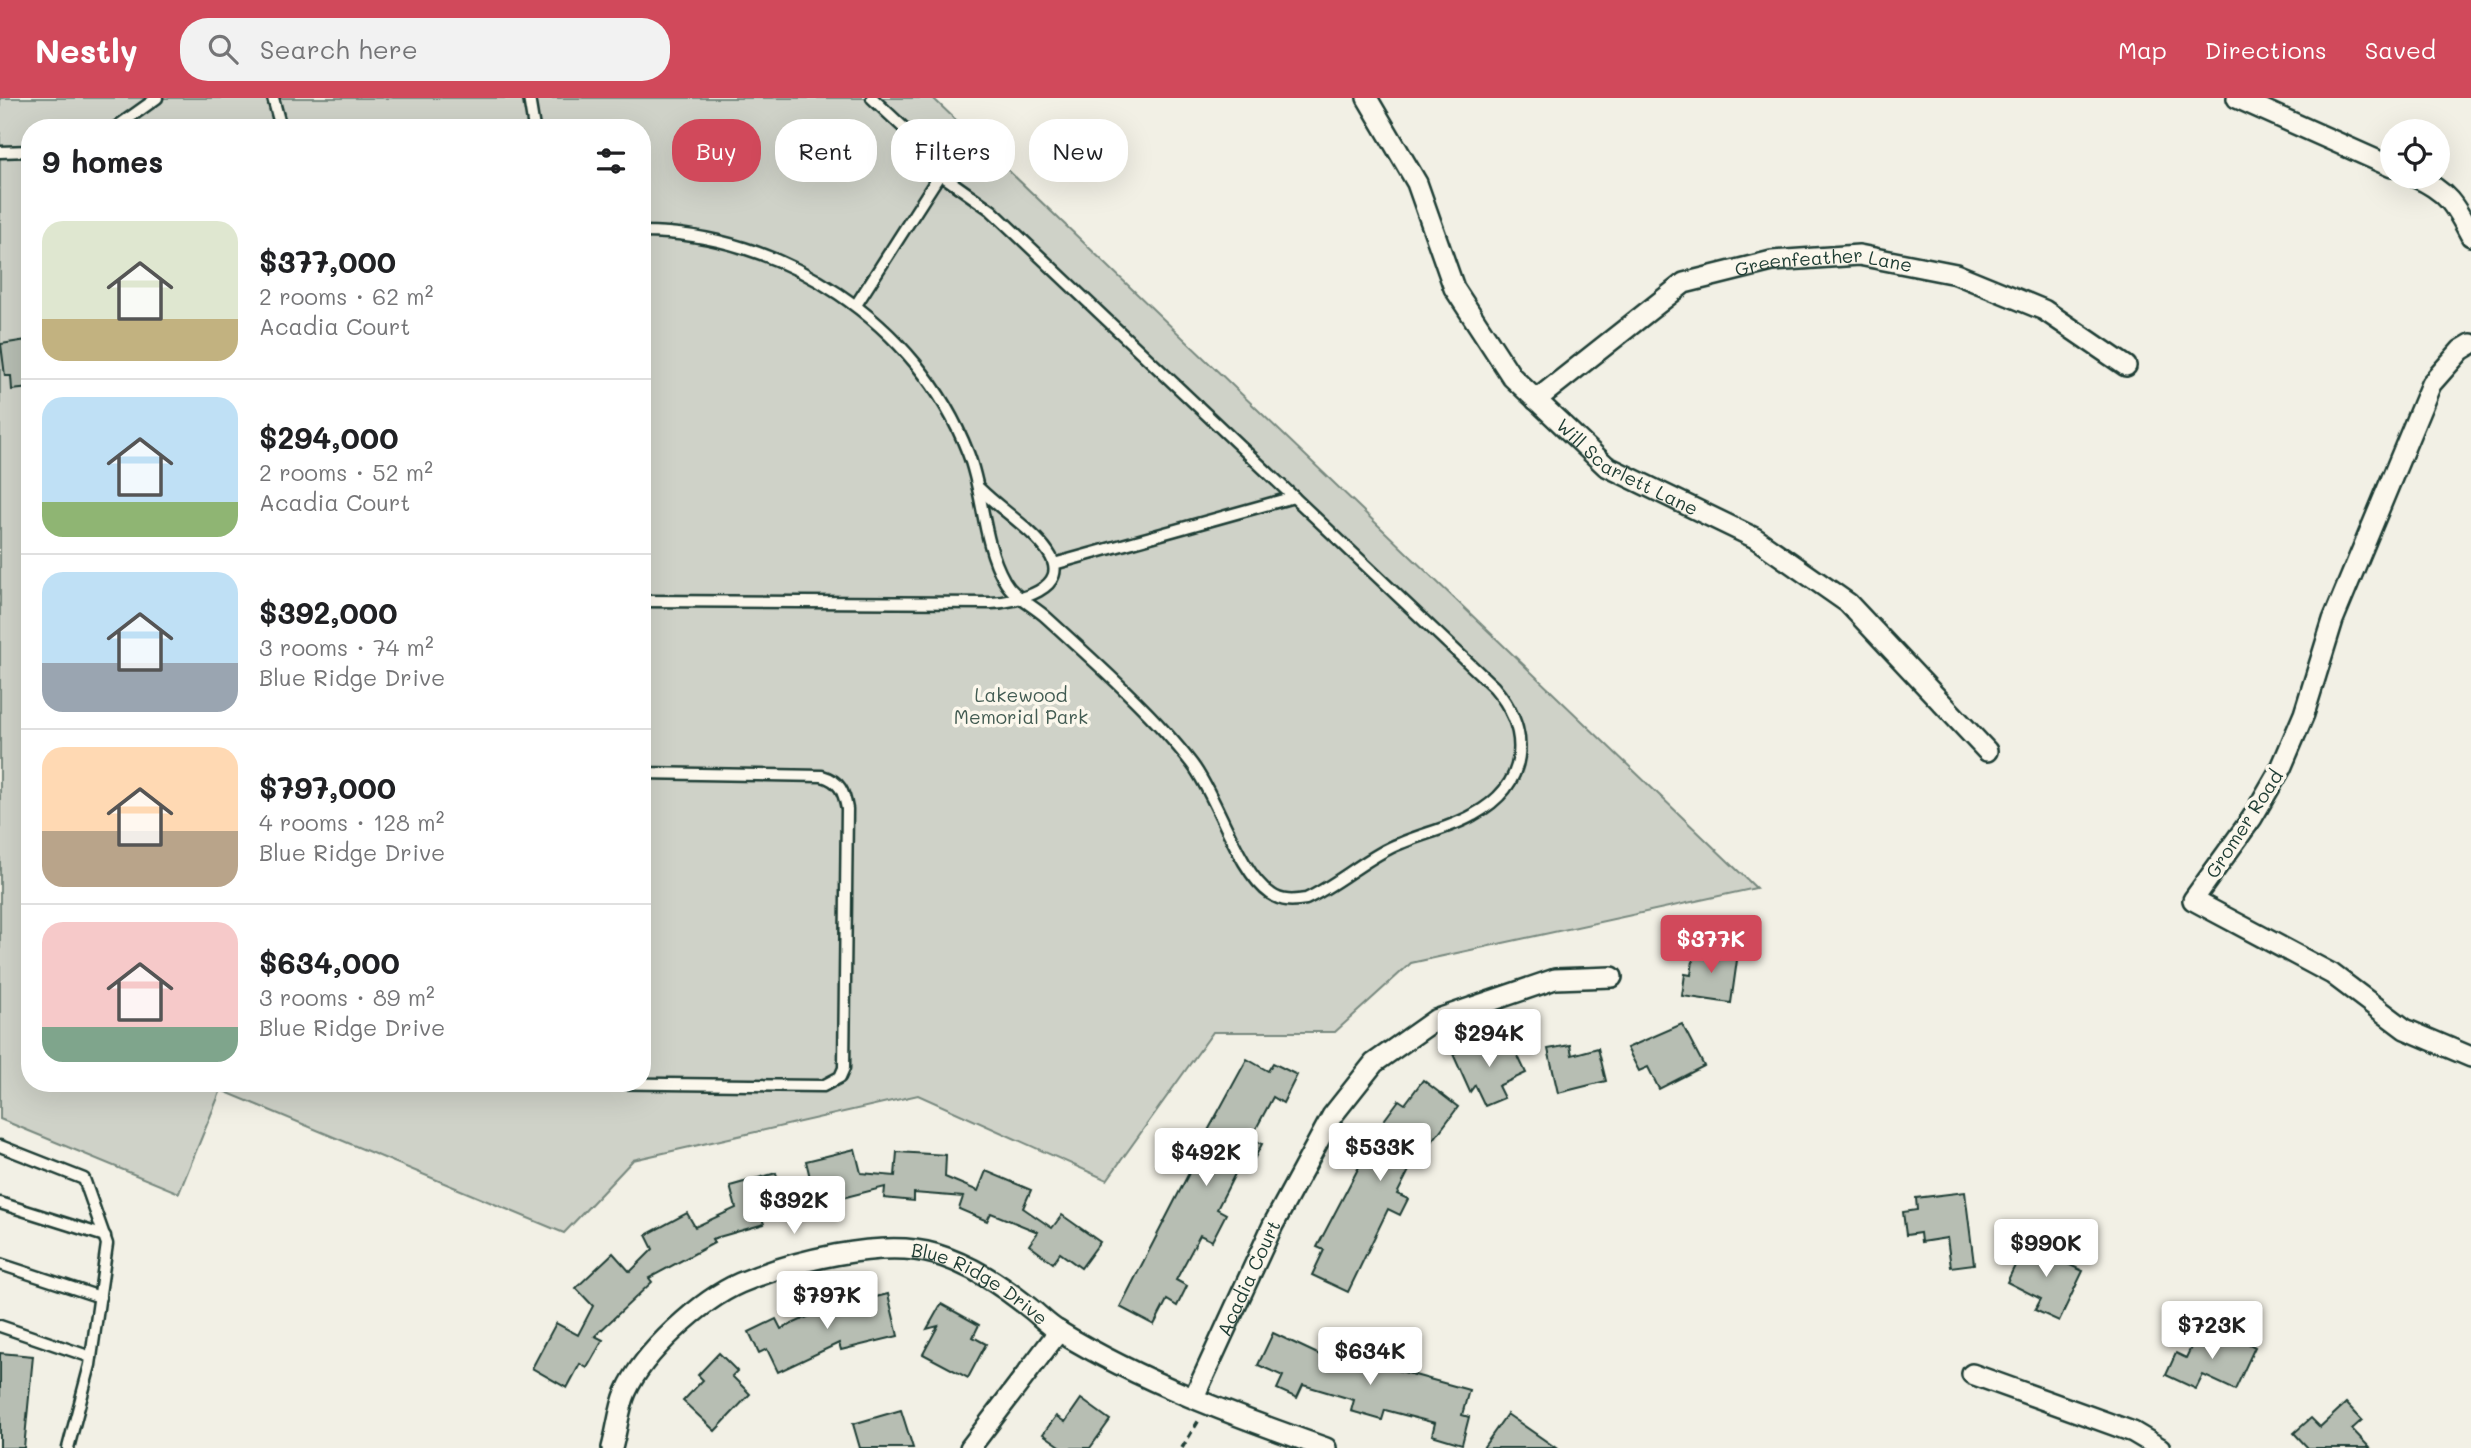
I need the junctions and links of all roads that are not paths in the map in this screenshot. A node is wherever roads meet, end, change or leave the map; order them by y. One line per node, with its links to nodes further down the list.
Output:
1 (157, 98): 7 (lane)
2 (273, 98): 8 (lane)
3 (529, 98): 9 (lane)
4 (872, 98): 10 (lane)
5 (1367, 98): 22 (street, Will Scarlett Lane)
6 (2237, 98): 13 (street)
7 (128, 119)
8 (279, 119)
9 (532, 119)
10 (894, 119)
11 (0, 152): 12 (lane)
12 (21, 152)
13 (2380, 162)
14 (935, 182): 19 (lane)
15 (951, 182): 24 (lane)
16 (2441, 189): 18 (street)
17 (651, 233): 19 (lane)
18 (2471, 236)
19 (856, 305): 23 (lane)
20 (2471, 344): 33 (street, Gromer Road)
21 (2126, 366): 22 (street, Greenfeather Lane)
22 (1536, 400): 30 (street, Will Scarlett Lane)
23 (980, 489): 25 (lane); 28 (lane)
24 (1294, 496): 25 (lane); 28 (lane)
25 (1054, 564): 28 (lane)
26 (651, 597): 27 (lane)
27 (657, 599): 28 (lane); 29 (lane)
28 (1024, 599)
29 (651, 600)
30 (1987, 751)
31 (651, 773): 34 (lane)
32 (1612, 977): 44 (street, Acadia Court)
33 (2471, 1056)
34 (651, 1084)
35 (0, 1146): 37 (lane)
36 (0, 1202): 37 (lane)
37 (104, 1236): 39 (lane)
38 (0, 1264): 39 (lane)
39 (100, 1297): 42 (lane)
40 (0, 1326): 42 (lane)
41 (1059, 1331): 44 (street, Blue Ridge Drive); 46 (street, Blue Ridge Drive); 47 (street)
42 (91, 1357): 45 (lane)
43 (1972, 1374): 49 (street)
44 (1201, 1400): 48 (street, Blue Ridge Drive)
45 (68, 1448)
46 (612, 1448)
47 (970, 1448)
48 (1326, 1448)
49 (2160, 1448)

